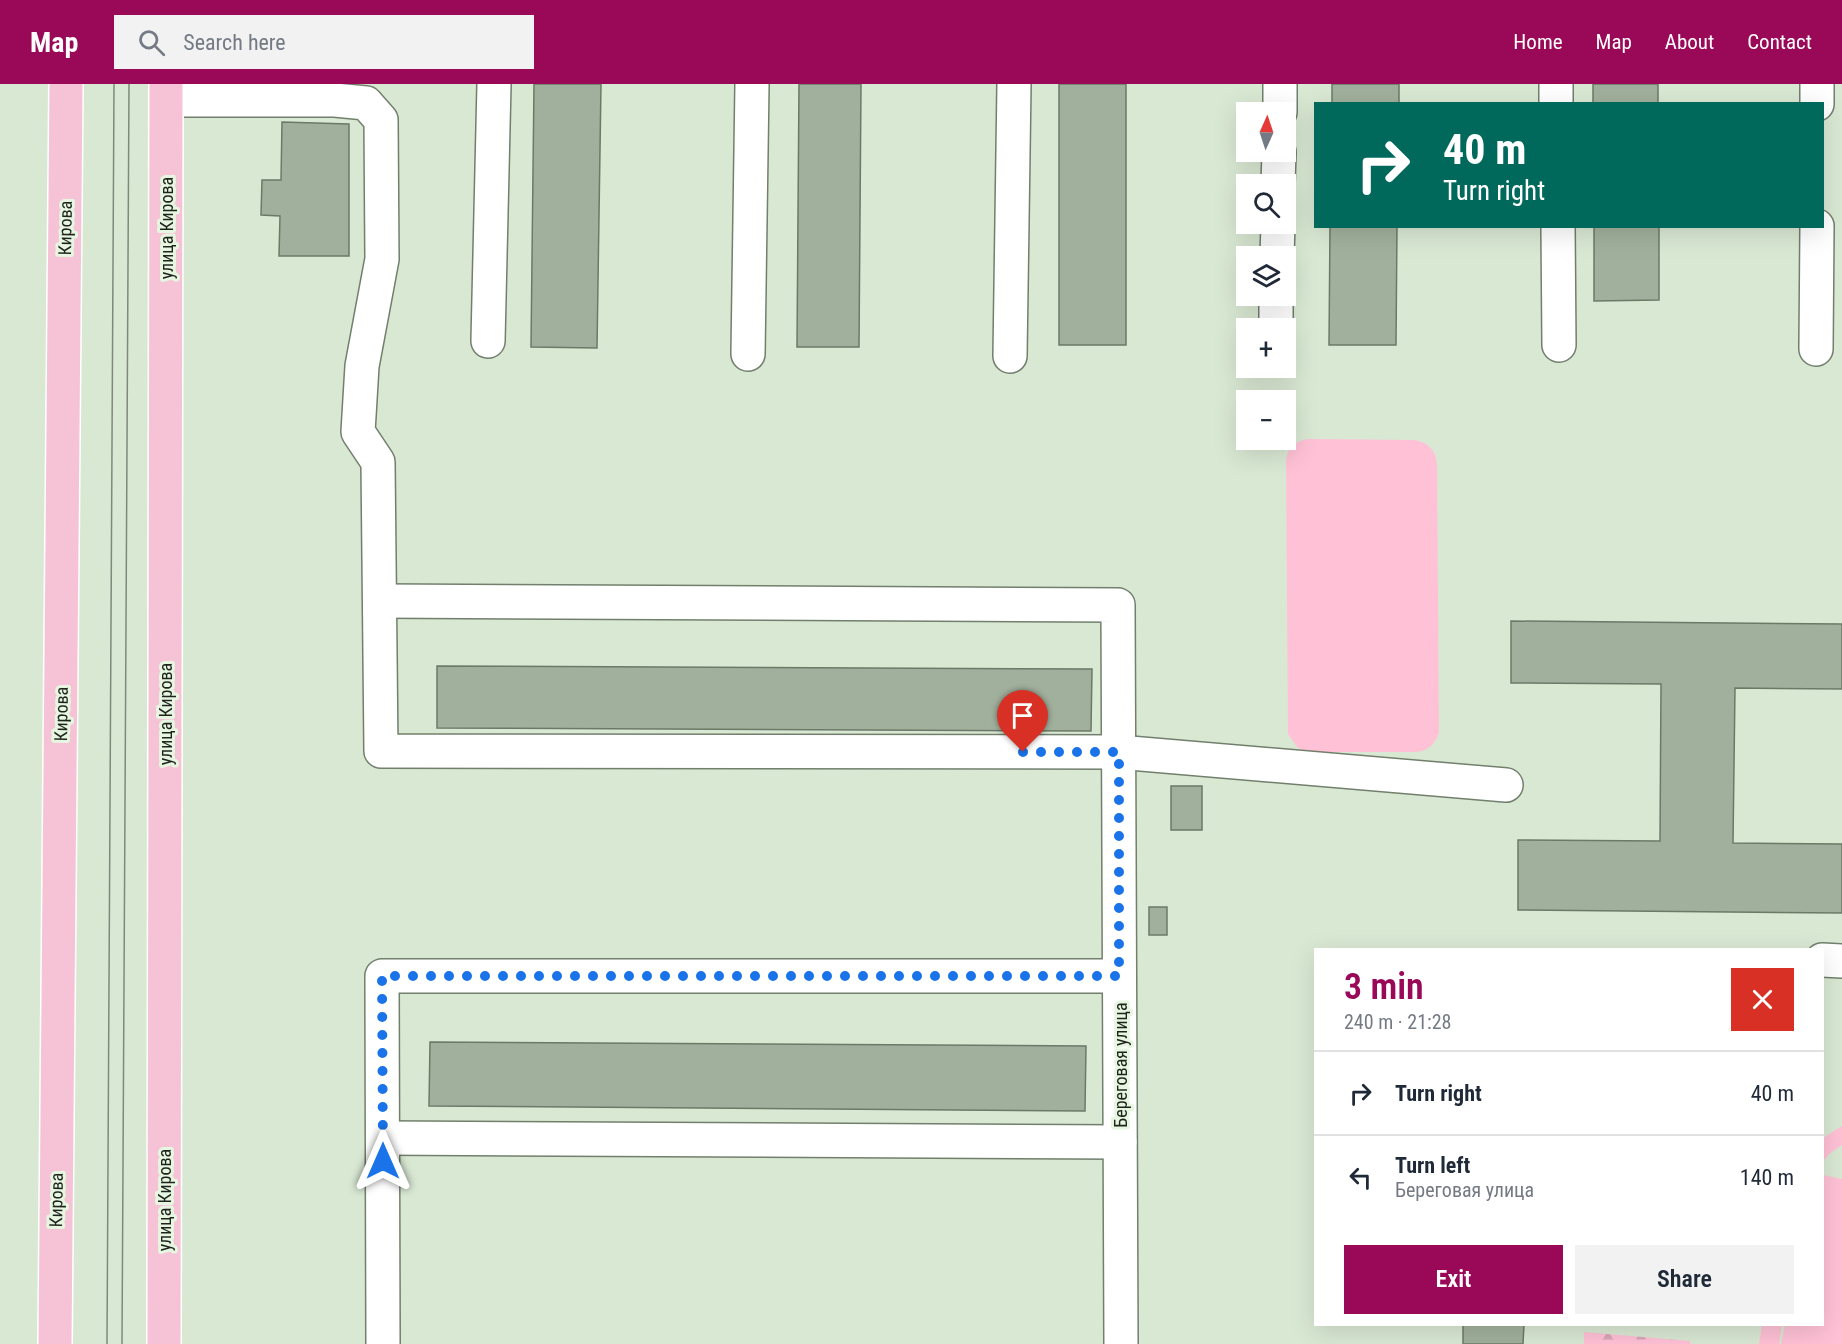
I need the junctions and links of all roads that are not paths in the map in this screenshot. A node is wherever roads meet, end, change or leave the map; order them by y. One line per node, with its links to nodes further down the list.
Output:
1 (66, 84): 27 (main road, Кирова)
2 (495, 84): 14 (street)
3 (752, 84): 17 (street)
4 (1014, 84): 18 (street)
5 (1280, 84): 9 (street)
6 (1556, 84): 10 (street)
7 (1817, 84): 11 (street)
8 (166, 92): 19 (street); 28 (main road, улица Кирова)
9 (1280, 102)
10 (1556, 102)
11 (1817, 102)
12 (1557, 228): 15 (street)
13 (1817, 228): 16 (street)
14 (488, 340)
15 (1559, 345)
16 (1816, 349)
17 (748, 354)
18 (1010, 356)
19 (381, 601): 20 (street, Береговая улица); 20 (street)
20 (1119, 752): 21 (street); 24 (street, Береговая улица)
21 (1506, 785)
22 (1824, 960): 23 (street)
23 (1842, 961)
24 (1119, 976): 25 (street); 26 (street, Береговая улица)
25 (382, 1138): 26 (street); 29 (street)
26 (1120, 1142): 30 (street, Береговая улица)
27 (55, 1344)
28 (164, 1344)
29 (383, 1344)
30 (1121, 1344)

